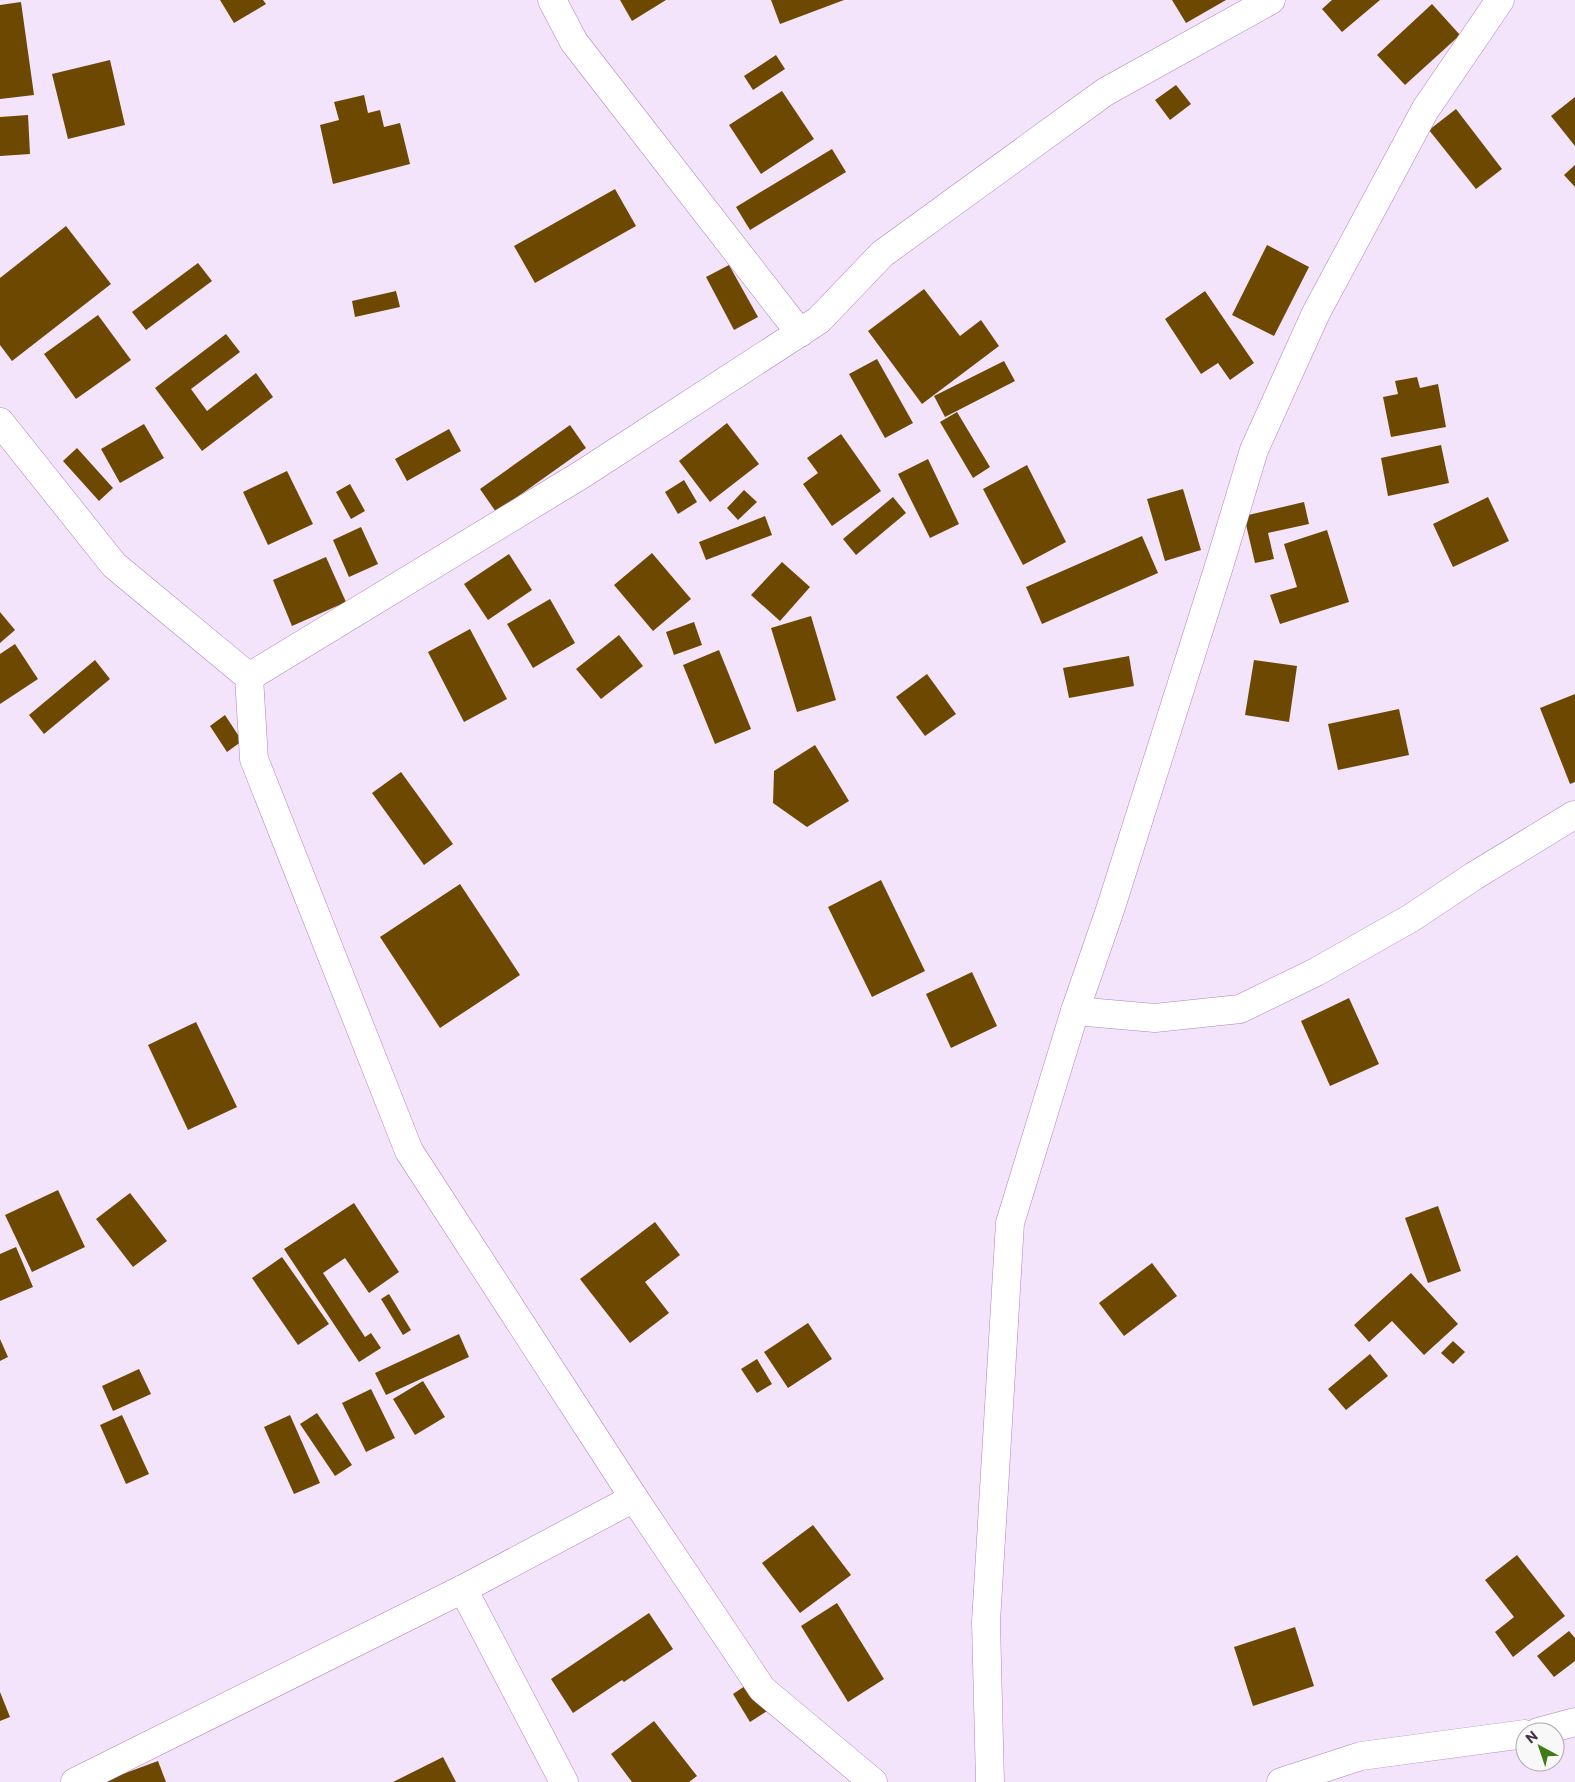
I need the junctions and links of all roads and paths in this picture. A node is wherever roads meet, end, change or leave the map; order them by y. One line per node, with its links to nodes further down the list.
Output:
1 (552, 0): 4 (street)
2 (1271, 0): 4 (street)
3 (1500, 0): 8 (street)
4 (800, 333): 6 (street)
5 (0, 422): 6 (street)
6 (249, 677): 9 (street)
7 (1574, 815): 8 (street)
8 (1075, 1011): 15 (street)
9 (634, 1498): 10 (street); 14 (street)
10 (463, 1589): 12 (street); 13 (street)
11 (1515, 1735): 16 (street)
12 (75, 1782)
13 (564, 1782)
14 (872, 1782)
15 (990, 1782)
16 (1281, 1782)

